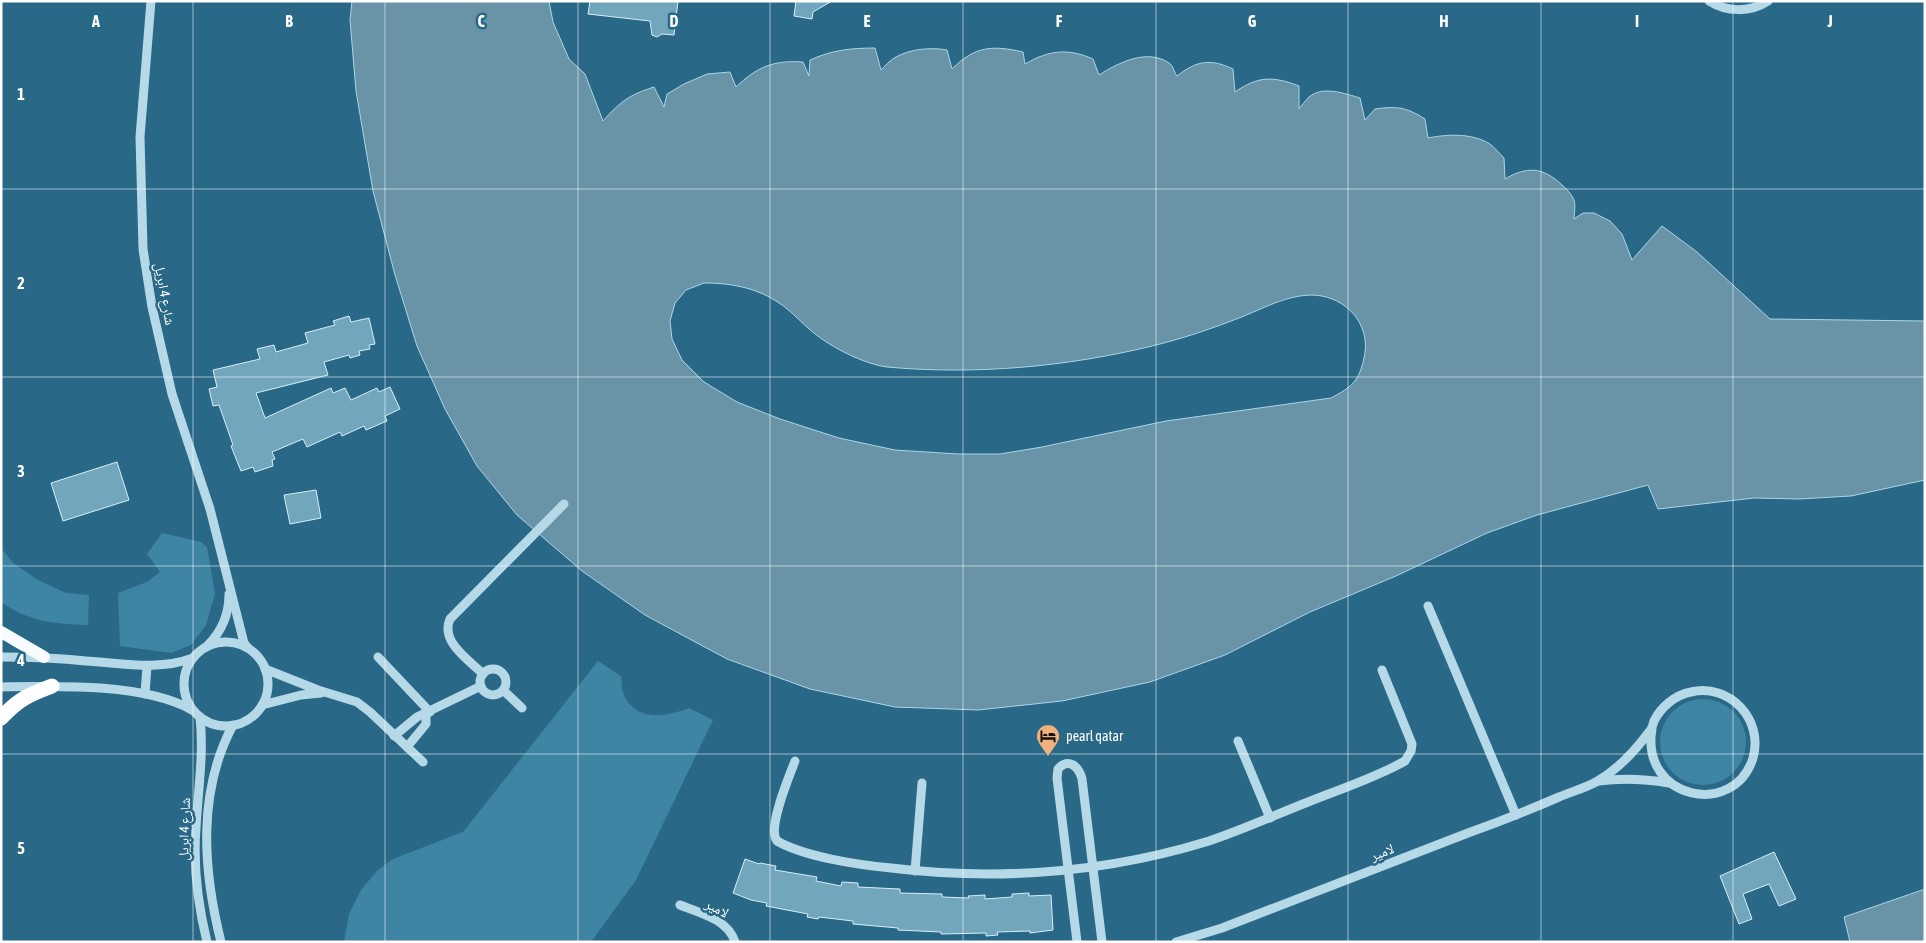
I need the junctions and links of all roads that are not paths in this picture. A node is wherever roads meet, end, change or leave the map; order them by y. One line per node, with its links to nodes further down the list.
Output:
1 (151, 1): 5 (street, شارع 4 ابريل)
2 (1708, 1): 3 (street)
3 (1768, 1)
4 (564, 504): 17 (street)
5 (228, 582): 8 (street, شارع 4 ابريل); 9 (street, شارع 4 ابريل)
6 (1428, 606): 39 (street)
7 (1, 632): 11 (main road)
8 (207, 646): 9 (street); 13 (street)
9 (248, 648): 15 (street)
10 (1, 657): 11 (street)
11 (44, 657): 14 (street)
12 (378, 657): 26 (street)
13 (193, 658): 14 (street); 27 (street)
14 (146, 666): 22 (street)
15 (265, 669): 23 (street); 24 (street)
16 (1382, 670): 40 (street)
17 (483, 674): 19 (street); 21 (street)
18 (52, 686): 20 (street); 22 (street); 28 (highway)
19 (481, 686): 21 (street); 26 (street)
20 (1, 687)
21 (504, 691): 25 (street)
22 (145, 694): 27 (street)
23 (338, 696): 24 (street); 31 (street)
24 (262, 705): 29 (street)
25 (522, 708)
26 (428, 713): 31 (street); 33 (street)
27 (197, 714): 29 (street); 41 (street, شارع 4 ابريل)
28 (1, 718)
29 (233, 725): 42 (street, شارع 4 ابريل)
30 (1652, 730): 36 (street, لامير); 38 (street); 38 (street)
31 (394, 736): 33 (street)
32 (1238, 742): 40 (street)
33 (407, 747): 35 (street)
34 (795, 761): 45 (street)
35 (423, 762)
36 (1596, 782): 38 (street, لامير); 39 (street, لامير)
37 (922, 783): 45 (street)
38 (1669, 783)
39 (1516, 815): 52 (street, لامير)
40 (1270, 818): 43 (street)
41 (196, 828): 42 (street); 47 (street, شارع 4 ابريل)
42 (207, 828): 48 (street, شارع 4 ابريل)
43 (1092, 868): 44 (street); 44 (street); 51 (street)
44 (1068, 870): 45 (street); 50 (street)
45 (915, 871)
46 (680, 905): 49 (street, لامير)
47 (207, 942)
48 (221, 942)
49 (735, 942)
50 (1077, 942)
51 (1102, 942)
52 (1176, 942)

